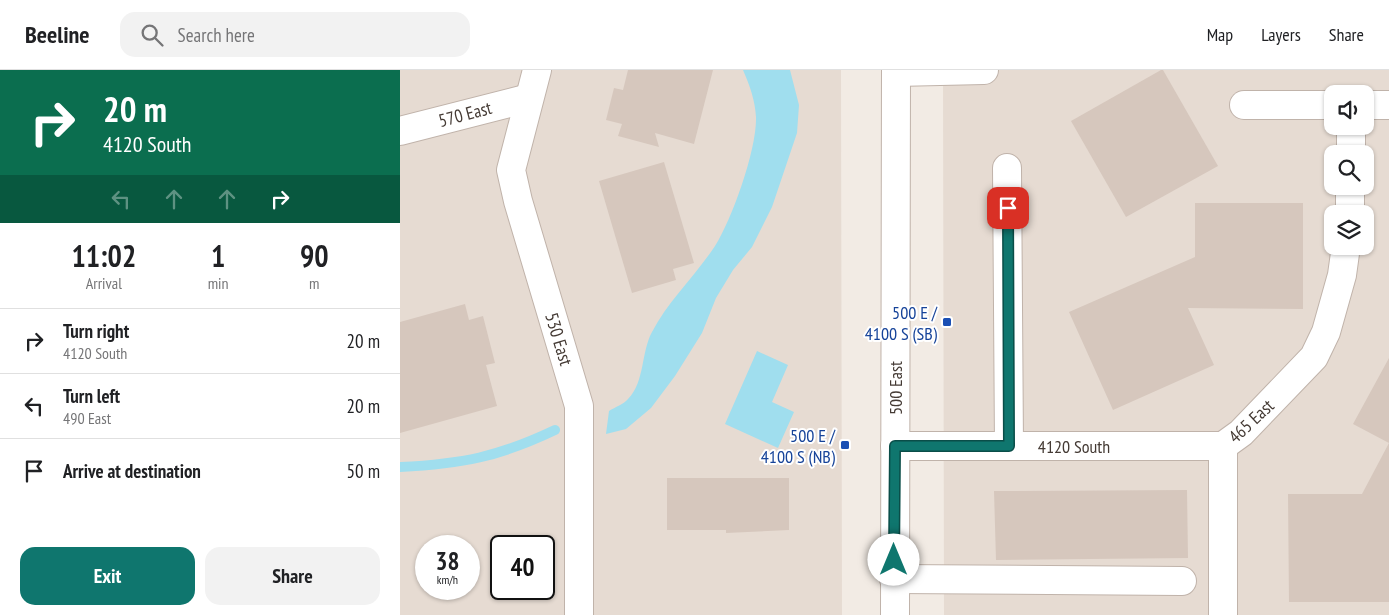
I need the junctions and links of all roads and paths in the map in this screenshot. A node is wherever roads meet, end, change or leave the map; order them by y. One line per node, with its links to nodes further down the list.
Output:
1 (537, 70): 4 (street, 530 East)
2 (984, 70): 3 (street)
3 (896, 71): 12 (street, 500 East)
4 (529, 98): 9 (street, 570 East); 17 (street, 530 East)
5 (1389, 104): 8 (street)
6 (1244, 105): 7 (street)
7 (1324, 105)
8 (1374, 105)
9 (400, 131)
10 (1007, 168): 13 (street)
11 (1345, 255): 14 (street, 465 East)
12 (895, 446): 13 (street, 4120 South); 15 (street, 500 East)
13 (1009, 446): 14 (street, 4120 South)
14 (1223, 446): 19 (street, 465 East)
15 (894, 579): 16 (street); 18 (street, 500 East)
16 (1182, 581)
17 (579, 615)
18 (895, 615)
19 (1223, 615)

